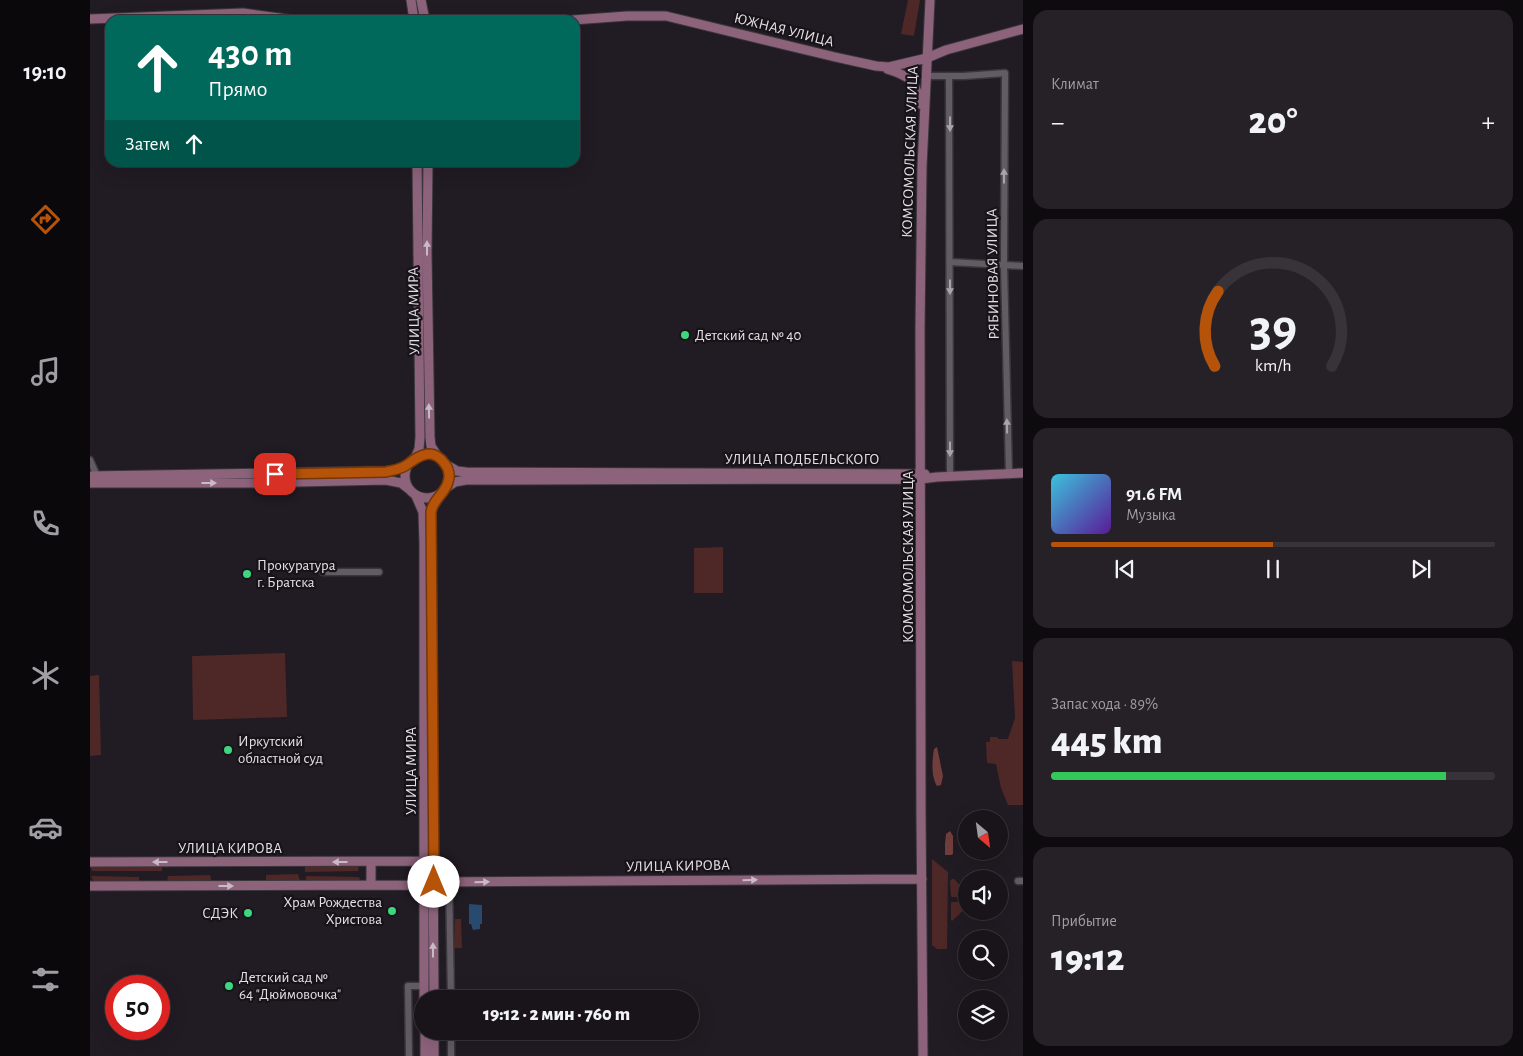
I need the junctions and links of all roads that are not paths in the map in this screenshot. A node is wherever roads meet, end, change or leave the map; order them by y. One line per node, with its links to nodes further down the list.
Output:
1 (411, 0): 6 (main road)
2 (421, 0): 7 (main road)
3 (930, 0): 12 (main road, КОМСОМОЛЬСКАЯ УЛИЦА)
4 (192, 15): 5 (main road)
5 (258, 15)
6 (413, 15)
7 (424, 15)
8 (105, 18): 9 (main road)
9 (90, 19)
10 (580, 19): 13 (main road, ЮЖНАЯ УЛИЦА)
11 (1023, 29): 12 (main road, ЮЖНАЯ УЛИЦА)
12 (927, 58): 13 (main road, ЮЖНАЯ УЛИЦА); 14 (main road, КОМСОМОЛЬСКАЯ УЛИЦА)
13 (876, 66): 16 (main road)
14 (926, 76): 15 (street); 16 (main road, КОМСОМОЛЬСКАЯ УЛИЦА)
15 (949, 76): 19 (street, one-way to 19); 20 (street, РЯБИНОВАЯ УЛИЦА, one-way to 15)
16 (924, 110): 29 (main road, КОМСОМОЛЬСКАЯ УЛИЦА)
17 (417, 167): 23 (main road, УЛИЦА МИРА)
18 (428, 167): 24 (main road, УЛИЦА МИРА, one-way to 18)
19 (950, 262): 20 (street); 30 (street, one-way to 30)
20 (1004, 266): 21 (street); 26 (street, РЯБИНОВАЯ УЛИЦА, one-way to 20)
21 (1023, 266)
22 (90, 460): 27 (street)
23 (412, 461): 24 (main road); 31 (main road); 34 (main road)
24 (442, 461): 28 (main road, УЛИЦА ПОДБЕЛЬСКОГО); 33 (main road)
25 (1023, 473): 26 (main road)
26 (1009, 474): 30 (main road)
27 (93, 476): 31 (main road)
28 (831, 476): 29 (main road, УЛИЦА ПОДБЕЛЬСКОГО); 33 (main road, УЛИЦА ПОДБЕЛЬСКОГО)
29 (921, 476): 30 (main road, УЛИЦА ПОДБЕЛЬСКОГО); 42 (main road, КОМСОМОЛЬСКАЯ УЛИЦА)
30 (950, 476)
31 (148, 479): 32 (main road); 34 (main road, one-way to 34)
32 (90, 483)
33 (443, 491): 34 (main road); 35 (main road)
34 (413, 493): 35 (main road)
35 (428, 543): 38 (main road, УЛИЦА МИРА)
36 (323, 572): 37 (street)
37 (379, 572)
38 (428, 778): 41 (main road, УЛИЦА МИРА); 43 (main road, УЛИЦА МИРА)
39 (90, 862): 40 (main road, УЛИЦА КИРОВА, one-way to 39)
40 (371, 862): 41 (main road, УЛИЦА КИРОВА); 45 (main road)
41 (424, 862): 46 (main road, УЛИЦА МИРА)
42 (922, 879): 44 (main road, УЛИЦА КИРОВА, one-way to 42); 60 (main road, КОМСОМОЛЬСКАЯ УЛИЦА)
43 (434, 882): 44 (main road, УЛИЦА КИРОВА); 48 (main road, УЛИЦА МИРА)
44 (449, 882): 52 (street)
45 (371, 885): 46 (main road); 47 (main road, one-way to 45)
46 (424, 885): 48 (main road, УЛИЦА МИРА)
47 (90, 886)
48 (429, 926): 49 (main road, УЛИЦА МИРА); 51 (main road, УЛИЦА МИРА, one-way to 48)
49 (424, 986): 50 (main road, УЛИЦА МИРА); 56 (street)
50 (424, 990)
51 (433, 990)
52 (451, 990)
53 (424, 1040): 57 (main road)
54 (434, 1040): 58 (main road)
55 (451, 1040): 59 (street)
56 (409, 1056)
57 (425, 1056)
58 (434, 1056)
59 (451, 1056)
60 (923, 1056)

